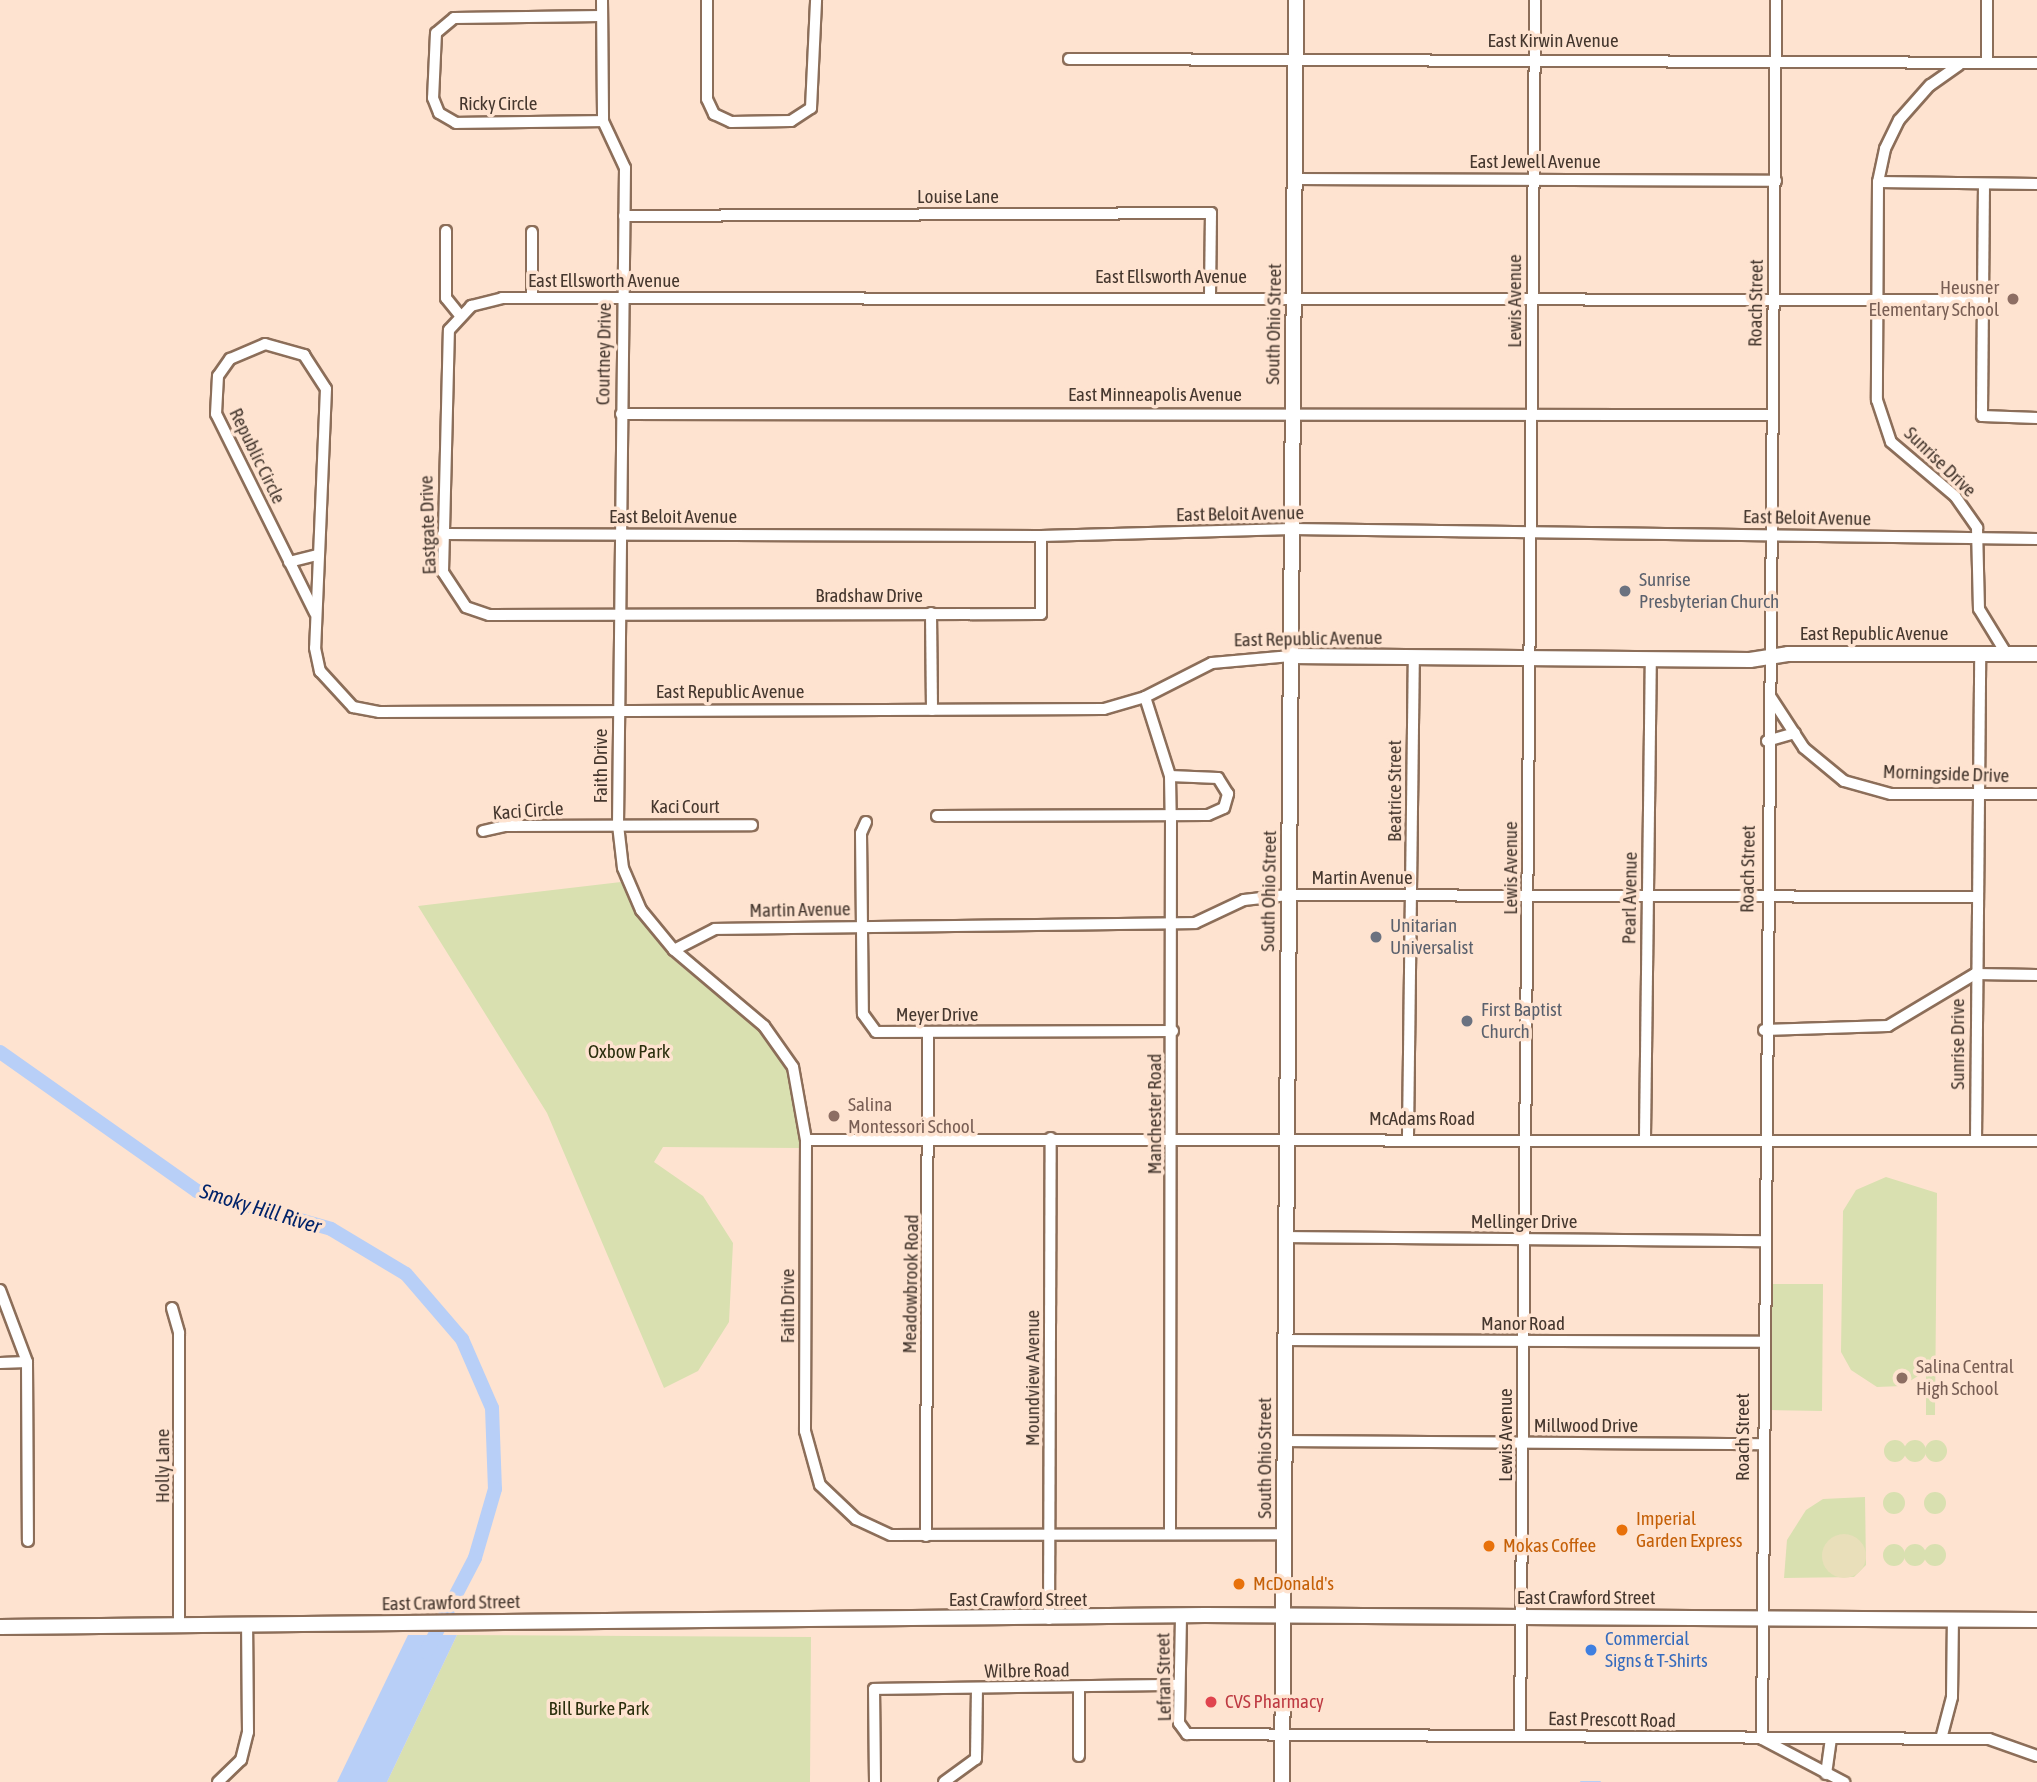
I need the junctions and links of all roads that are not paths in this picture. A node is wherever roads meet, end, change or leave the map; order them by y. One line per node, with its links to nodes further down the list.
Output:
1 (602, 0): 8 (street, Courtney Drive)
2 (707, 0): 3 (street)
3 (816, 0)
4 (1296, 0): 9 (main road, South Ohio Street)
5 (1535, 0): 10 (street, Lewis Avenue)
6 (1776, 0): 12 (street, Roach Street)
7 (1987, 0): 13 (street)
8 (601, 16): 16 (street, Courtney Drive); 16 (street, Ricky Circle)
9 (1296, 57): 10 (street, East Kirwin Avenue); 11 (street, East Kirwin Avenue); 17 (main road, South Ohio Street)
10 (1535, 58): 12 (street, East Kirwin Avenue); 18 (street, Lewis Avenue)
11 (1069, 59)
12 (1775, 60): 15 (street, East Kirwin Avenue); 19 (street, Roach Street)
13 (1987, 63): 14 (street, East Kirwin Avenue); 15 (street, East Kirwin Avenue)
14 (2037, 63)
15 (1959, 65): 20 (street, Sunrise Drive)
16 (603, 121): 23 (street, Courtney Drive)
17 (1295, 179): 18 (street, East Jewell Avenue); 27 (main road, South Ohio Street)
18 (1534, 180): 19 (street, East Jewell Avenue); 28 (street, Lewis Avenue)
19 (1776, 181): 31 (street, Roach Street)
20 (1878, 181): 21 (street); 32 (street, Sunrise Drive)
21 (1984, 184): 22 (street); 33 (street)
22 (2037, 184)
23 (624, 216): 26 (street, Louise Lane); 30 (street, Courtney Drive)
24 (446, 231): 34 (street)
25 (532, 232): 29 (street)
26 (1210, 294): 27 (street, East Ellsworth Avenue); 30 (street, East Ellsworth Avenue)
27 (1294, 294): 28 (street, East Ellsworth Avenue); 35 (main road, South Ohio Street)
28 (1533, 297): 31 (street, East Ellsworth Avenue); 37 (street, Lewis Avenue)
29 (531, 298): 30 (street, East Ellsworth Avenue); 34 (street, East Ellsworth Avenue)
30 (622, 298): 36 (street, Courtney Drive)
31 (1773, 300): 32 (street, East Ellsworth Avenue); 38 (street, Roach Street)
32 (1878, 300): 33 (street, East Ellsworth Avenue); 46 (street, Sunrise Drive)
33 (1981, 300): 39 (street)
34 (459, 314): 42 (street, Eastgate Drive)
35 (1292, 412): 36 (street, East Minneapolis Avenue); 37 (street, East Minneapolis Avenue); 40 (main road, South Ohio Street)
36 (621, 414): 43 (street, Courtney Drive)
37 (1532, 415): 38 (street, East Minneapolis Avenue); 41 (street, Lewis Avenue)
38 (1773, 415): 44 (street, Roach Street)
39 (2037, 418)
40 (1292, 529): 41 (street, East Beloit Avenue); 45 (street, East Beloit Avenue); 56 (main road, South Ohio Street)
41 (1532, 532): 44 (street, East Beloit Avenue); 59 (street, Lewis Avenue)
42 (443, 534): 43 (street, East Beloit Avenue); 52 (street, Eastgate Drive)
43 (620, 534): 45 (street, East Beloit Avenue); 52 (street, Courtney Drive)
44 (1772, 535): 46 (street, East Beloit Avenue); 58 (street, Roach Street)
45 (1041, 536): 51 (street, Bradshaw Drive)
46 (1978, 538): 47 (street, East Beloit Avenue); 54 (street, Sunrise Drive)
47 (2037, 539)
48 (318, 555): 49 (street); 49 (street, Republic Circle); 50 (street, Republic Circle)
49 (289, 562): 50 (street, Republic Circle)
50 (315, 613): 64 (street, Republic Circle)
51 (932, 613): 52 (street, Bradshaw Drive); 63 (street)
52 (620, 615): 65 (street, Courtney Drive)
53 (1980, 653): 54 (main road, East Republic Avenue); 58 (main road, East Republic Avenue); 69 (street, Sunrise Drive)
54 (2006, 653): 55 (main road, East Republic Avenue)
55 (2037, 654)
56 (1291, 656): 57 (main road, East Republic Avenue); 62 (street, East Republic Avenue); 77 (main road, South Ohio Street)
57 (1414, 657): 59 (main road, East Republic Avenue); 78 (street, Beatrice Street)
58 (1770, 657): 60 (main road, East Republic Avenue); 61 (street, Roach Street)
59 (1530, 658): 60 (main road, East Republic Avenue); 79 (street, Lewis Avenue)
60 (1651, 659): 81 (street, Pearl Avenue)
61 (1770, 695): 66 (street, Morningside Drive); 67 (street, Roach Street)
62 (1144, 697): 63 (street, East Republic Avenue); 68 (street, Manchester Road)
63 (932, 710): 65 (street, East Republic Avenue)
64 (379, 712): 65 (street, East Republic Avenue)
65 (619, 712): 74 (street, Faith Drive)
66 (1795, 733): 67 (street); 69 (street, Morningside Drive)
67 (1767, 741): 82 (street, Roach Street)
68 (1170, 776): 71 (street, Manchester Road); 71 (street)
69 (1980, 793): 70 (street, Morningside Drive); 80 (street, Sunrise Drive)
70 (2037, 794)
71 (1171, 815): 72 (street); 83 (street, Manchester Road)
72 (937, 816)
73 (866, 822): 84 (street, Meyer Drive)
74 (618, 825): 75 (street, Kaci Court); 76 (street, Kaci Circle); 85 (street, Faith Drive)
75 (752, 825)
76 (483, 831)
77 (1288, 895): 78 (street, Martin Avenue); 83 (street, Martin Avenue); 91 (main road, South Ohio Street)
78 (1412, 896): 79 (street, Martin Avenue); 92 (street, Beatrice Street)
79 (1528, 896): 81 (street, Martin Avenue); 94 (street, Lewis Avenue)
80 (1977, 897): 82 (street, Martin Avenue); 86 (street, Sunrise Drive)
81 (1647, 898): 82 (street, Martin Avenue); 95 (street, Pearl Avenue)
82 (1765, 899): 88 (street, Roach Street)
83 (1172, 924): 84 (street, Martin Avenue); 89 (street, Manchester Road)
84 (863, 927): 85 (street, Martin Avenue); 90 (street, Meyer Drive)
85 (674, 950): 98 (street, Faith Drive)
86 (1975, 974): 87 (street); 88 (street); 100 (street, Sunrise Drive)
87 (2037, 975)
88 (1764, 1030): 99 (street, Roach Street)
89 (1172, 1031): 90 (street, Meyer Drive); 93 (street, Manchester Road)
90 (928, 1033): 97 (street, Meadowbrook Road)
91 (1286, 1136): 92 (street, McAdams Road); 93 (street, McAdams Road); 102 (main road, South Ohio Street)
92 (1408, 1136): 94 (street, McAdams Road)
93 (1173, 1137): 96 (street, McAdams Road); 115 (street, Manchester Road)
94 (1527, 1137): 95 (street, McAdams Road); 103 (street, Lewis Avenue)
95 (1644, 1137): 99 (street, McAdams Road)
96 (1051, 1138): 97 (street, McAdams Road); 117 (street, Moundview Avenue)
97 (930, 1139): 98 (street, McAdams Road); 118 (street, Meadowbrook Road)
98 (806, 1140): 118 (street, Faith Drive)
99 (1762, 1140): 100 (street, McAdams Road); 104 (street, Roach Street)
100 (1976, 1140): 101 (street, McAdams Road)
101 (2037, 1141)
102 (1285, 1237): 103 (street, Mellinger Drive); 107 (main road, South Ohio Street)
103 (1525, 1239): 104 (street, Mellinger Drive); 108 (street, Lewis Avenue)
104 (1762, 1241): 109 (street, Roach Street)
105 (0, 1290): 110 (street)
106 (172, 1308): 128 (street, Holly Lane)
107 (1285, 1340): 108 (street, Manor Road); 112 (main road, South Ohio Street)
108 (1523, 1341): 109 (street, Manor Road); 113 (street, Lewis Avenue)
109 (1762, 1342): 114 (street, Roach Street)
110 (27, 1362): 111 (street); 119 (street)
111 (0, 1363)
112 (1285, 1441): 113 (street, Millwood Drive); 116 (main road, South Ohio Street)
113 (1523, 1443): 114 (street, Millwood Drive); 122 (street, Lewis Avenue)
114 (1761, 1444): 123 (street, Roach Street)
115 (1170, 1534): 116 (street, Faith Drive); 117 (street, Faith Drive)
116 (1284, 1534): 120 (main road, South Ohio Street)
117 (1049, 1535): 118 (street, Faith Drive); 124 (street, Moundview Avenue)
118 (926, 1536)
119 (28, 1541)
120 (1284, 1615): 121 (main road, East Crawford Street); 122 (main road, East Crawford Street); 134 (main road, South Ohio Street)
121 (1181, 1617): 124 (main road, East Crawford Street); 130 (street, Lefran Street)
122 (1524, 1617): 123 (main road, East Crawford Street); 135 (street, Lewis Avenue)
123 (1760, 1618): 125 (main road, East Crawford Street); 136 (street, Roach Street)
124 (1049, 1619): 127 (main road, East Crawford Street)
125 (1953, 1620): 126 (main road, East Crawford Street); 138 (street)
126 (2037, 1620)
127 (247, 1625): 128 (main road, East Crawford Street); 142 (street)
128 (179, 1626): 129 (main road, East Crawford Street)
129 (0, 1627)
130 (1180, 1685): 131 (street, Wilbre Road); 133 (street, Lefran Street)
131 (1079, 1688): 132 (street, Wilbre Road); 139 (street)
132 (977, 1689): 143 (street, Wilbre Road); 144 (street)
133 (1187, 1734): 134 (street, East Prescott Road)
134 (1283, 1734): 135 (street, East Prescott Road); 145 (main road, South Ohio Street)
135 (1520, 1736): 136 (street, East Prescott Road)
136 (1762, 1739): 137 (street, East Prescott Road); 141 (street)
137 (1831, 1739): 138 (street, East Prescott Road); 141 (street)
138 (1941, 1739): 140 (street, East Prescott Road)
139 (1079, 1756)
140 (2037, 1756)
141 (1826, 1774): 146 (street)
142 (218, 1782)
143 (875, 1782)
144 (944, 1782)
145 (1282, 1782)
146 (1844, 1782)

